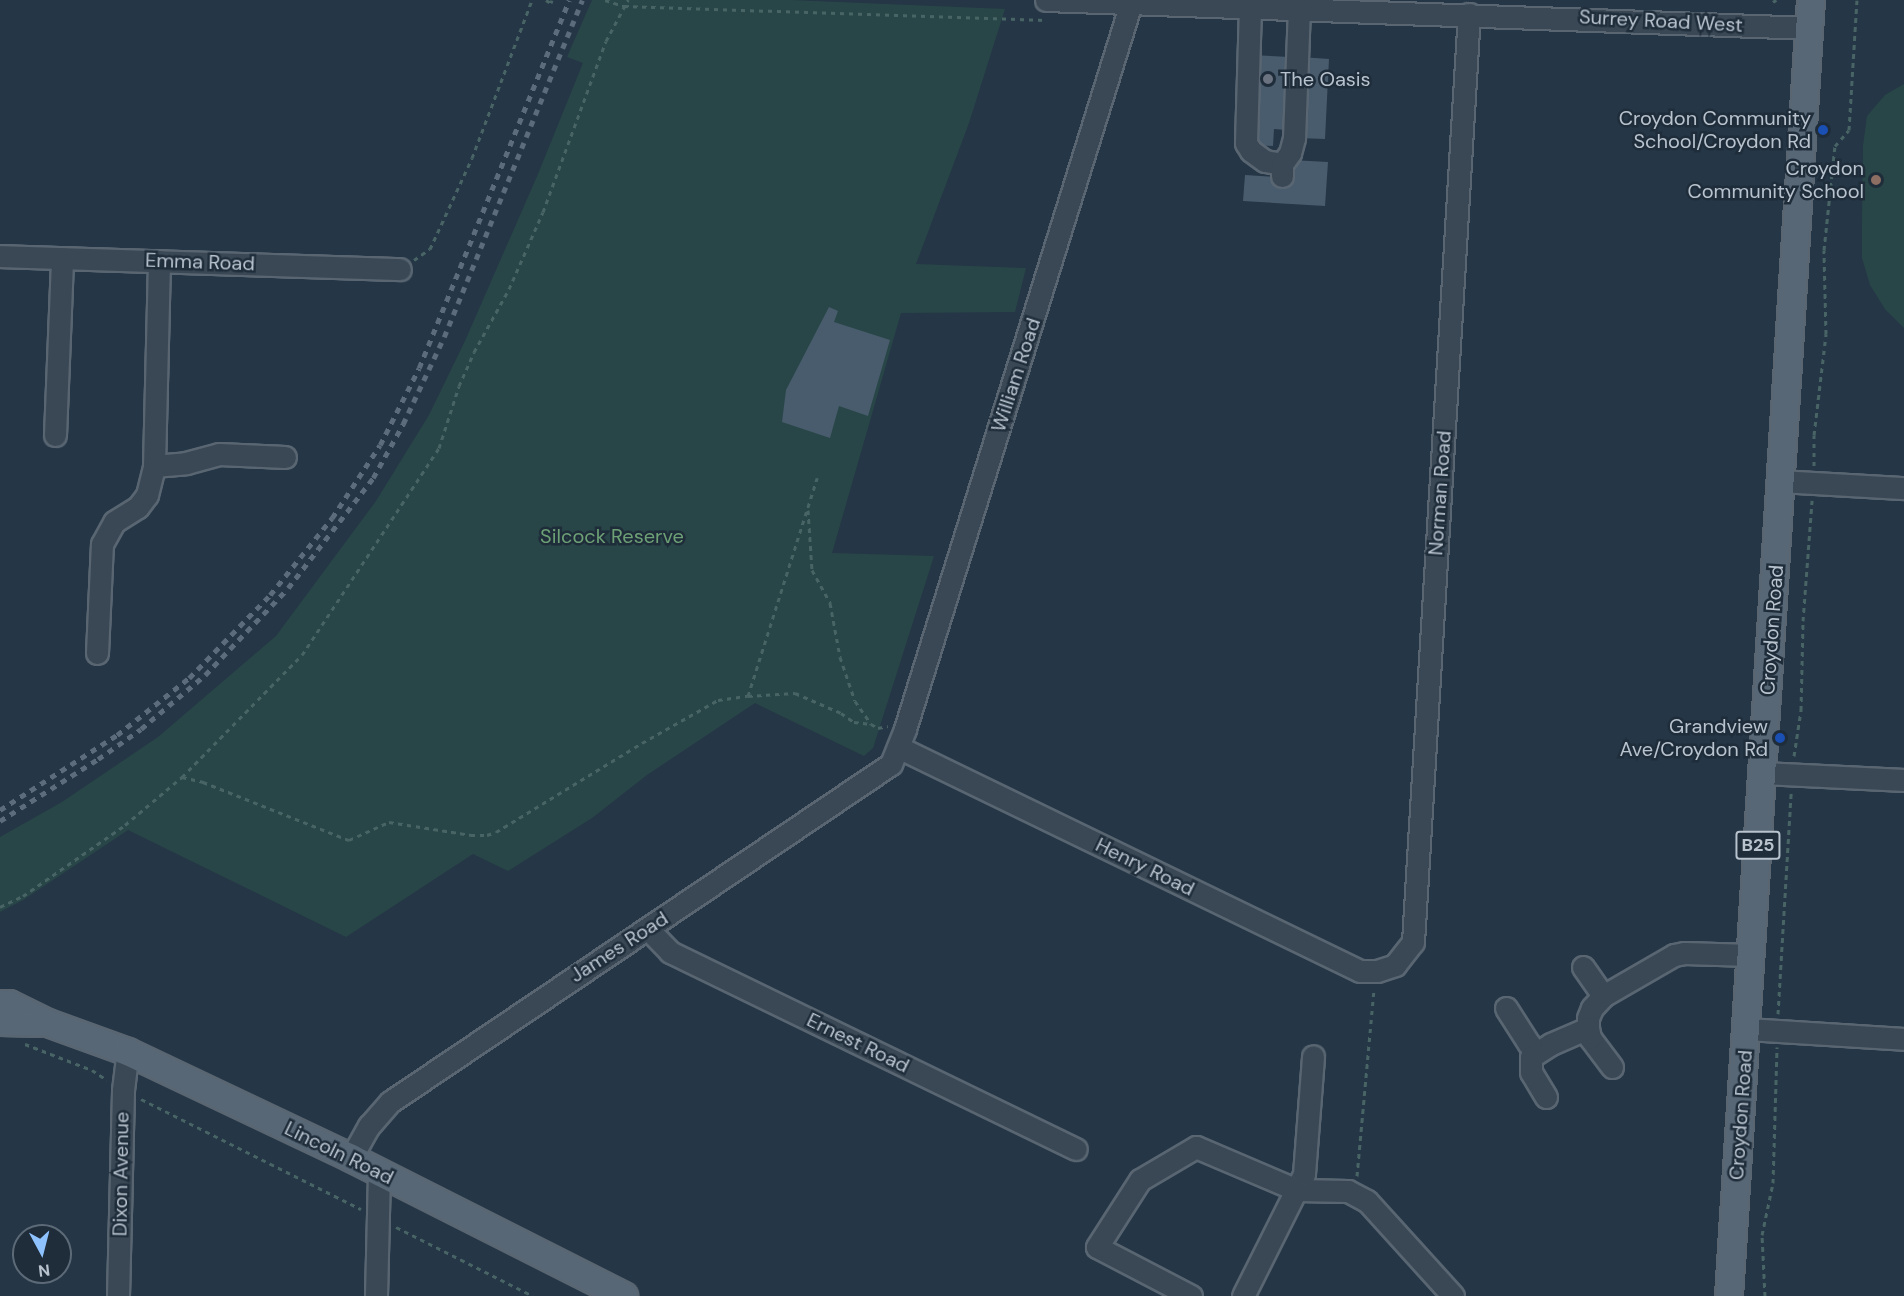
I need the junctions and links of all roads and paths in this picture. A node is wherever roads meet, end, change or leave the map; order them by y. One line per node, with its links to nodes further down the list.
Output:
1 (532, 0): 18 (path)
2 (546, 0): 3 (path)
3 (552, 0)
4 (604, 0): 9 (path)
5 (628, 0): 9 (path)
6 (1811, 0): 14 (main road, Croydon Road / B25)
7 (1857, 0): 24 (path)
8 (1131, 3): 10 (street, Surrey Road West); 12 (street, Surrey Road West); 30 (street, William Road)
9 (624, 6): 12 (path); 33 (path)
10 (1250, 8): 11 (street, Surrey Road West); 11 (street)
11 (1299, 9): 13 (street, Surrey Road West)
12 (1049, 10)
13 (1469, 14): 14 (street, Surrey Road West); 39 (street, Norman Road)
14 (1809, 28): 23 (main road, Croydon Road / B25)
15 (0, 256): 16 (street, Emma Road)
16 (62, 258): 17 (street, Emma Road); 19 (street)
17 (159, 261): 18 (street, Emma Road); 21 (street)
18 (400, 269)
19 (55, 435)
20 (285, 457): 21 (street)
21 (154, 466): 27 (street)
22 (817, 478): 26 (path)
23 (1781, 481): 24 (street); 31 (main road, Croydon Road / B25)
24 (1814, 483): 25 (street); 32 (path)
25 (1904, 488)
26 (808, 509): 28 (path); 29 (path)
27 (97, 653)
28 (748, 696): 29 (path); 33 (path)
29 (871, 724): 30 (path)
30 (902, 738): 36 (street, James Road); 39 (street, Henry Road)
31 (1763, 773): 32 (street); 37 (main road, Croydon Road / B25)
32 (1791, 774): 34 (street); 47 (path)
33 (182, 777): 35 (path)
34 (1904, 780)
35 (0, 907)
36 (648, 929): 56 (street, Ernest Road); 57 (street, James Road)
37 (1751, 955): 40 (street); 46 (main road, Croydon Road / B25)
38 (1583, 967): 40 (street)
39 (1386, 968): 60 (path)
40 (1603, 996): 45 (street)
41 (0, 1004): 44 (main road, Lincoln Road)
42 (1506, 1008): 51 (street)
43 (0, 1022): 44 (main road, Lincoln Road)
44 (48, 1023): 50 (main road, Lincoln Road)
45 (1588, 1028): 51 (street); 53 (street)
46 (1747, 1029): 47 (street); 69 (main road, Croydon Road / B25)
47 (1778, 1032): 48 (street); 70 (path)
48 (1904, 1039)
49 (17, 1041): 54 (path)
50 (128, 1052): 54 (street, Dixon Avenue); 57 (main road, Lincoln Road)
51 (1537, 1052): 55 (street)
52 (1313, 1056): 59 (street)
53 (1612, 1067)
54 (123, 1090): 61 (path); 62 (street, Dixon Avenue)
55 (1546, 1097)
56 (1076, 1149)
57 (351, 1158): 58 (main road, Lincoln Road)
58 (379, 1173): 61 (street); 65 (main road, Lincoln Road)
59 (1297, 1190): 60 (street); 66 (street); 67 (street)
60 (1367, 1201): 68 (street)
61 (378, 1217): 63 (street); 64 (path)
62 (118, 1296)
63 (376, 1296)
64 (533, 1296)
65 (622, 1296)
66 (1191, 1296)
67 (1243, 1296)
68 (1453, 1296)
69 (1729, 1296)
70 (1765, 1296)

